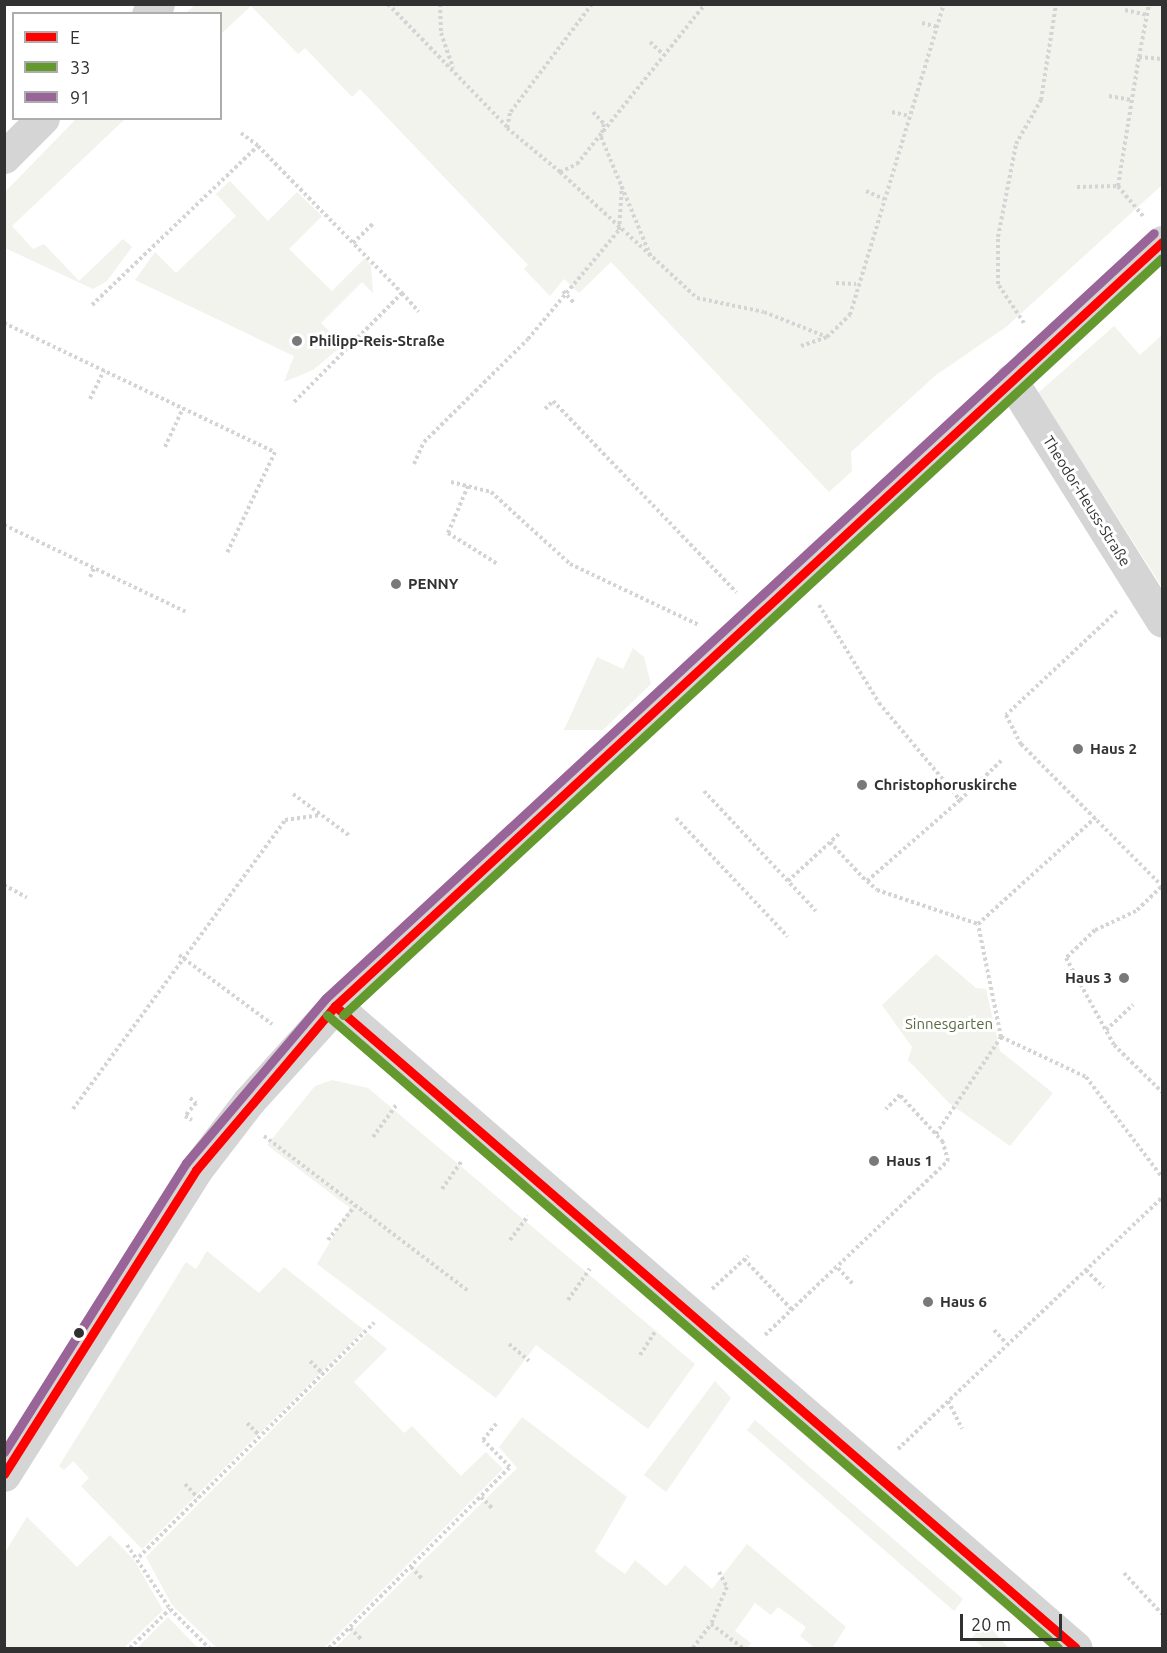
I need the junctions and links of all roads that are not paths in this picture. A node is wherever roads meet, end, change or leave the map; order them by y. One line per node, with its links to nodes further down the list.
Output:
1 (41, 120): 2 (street)
2 (4, 157)
3 (1155, 230): 4 (street)
4 (1011, 380): 5 (street, Theodor-Heuss-Straße); 6 (street)
5 (1162, 621)
6 (335, 1006): 7 (street); 8 (street)
7 (4, 1474)
8 (1076, 1648)

